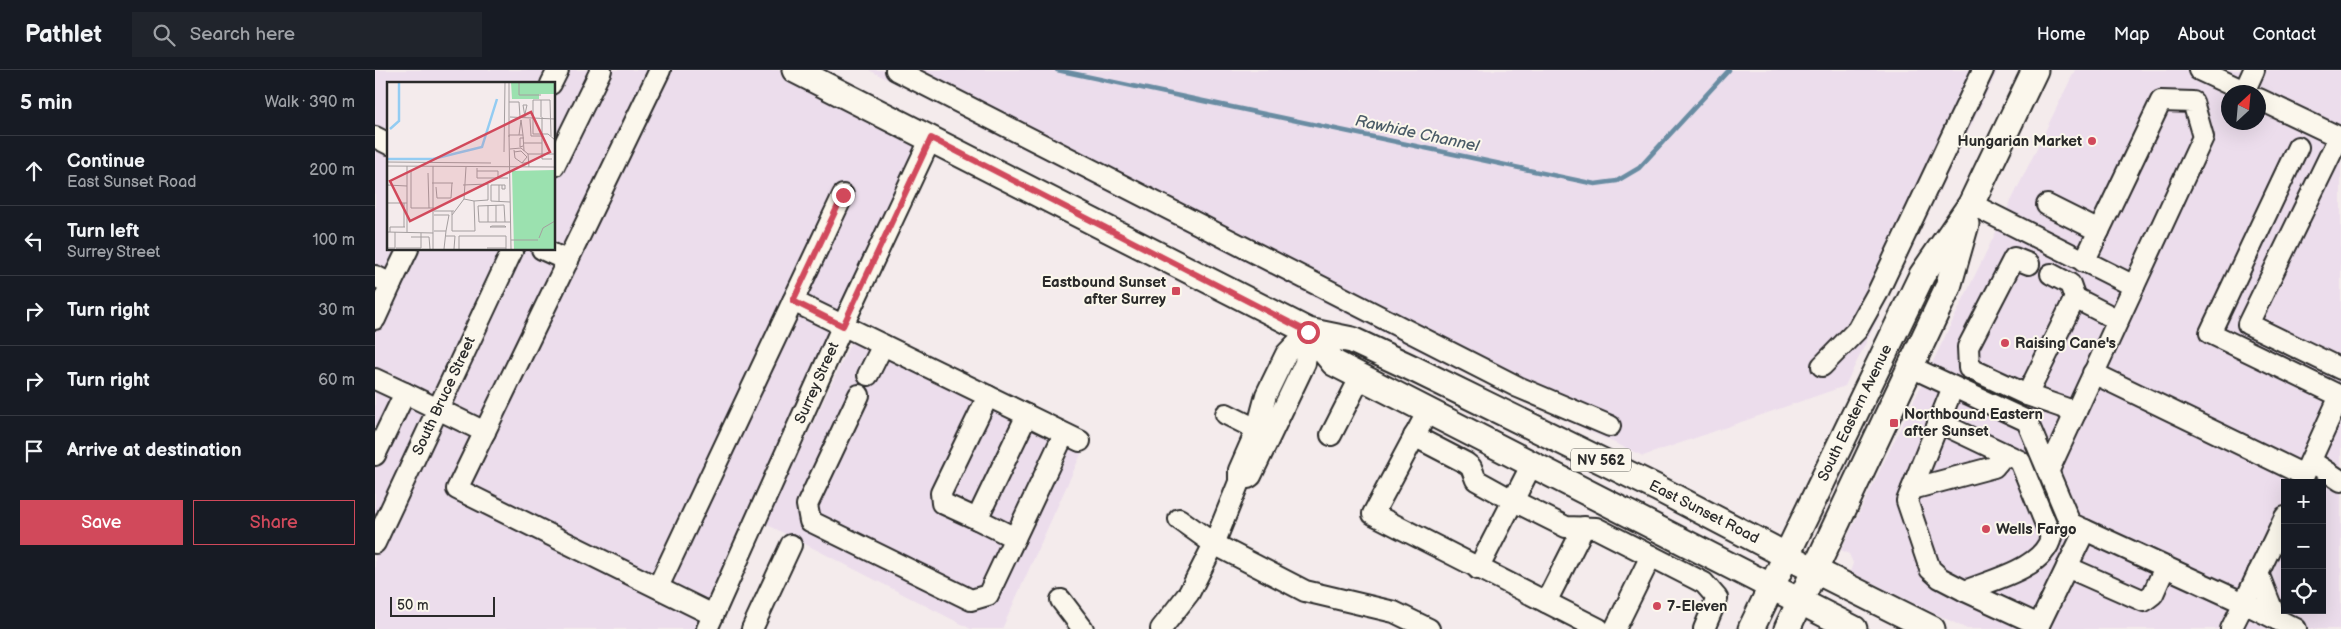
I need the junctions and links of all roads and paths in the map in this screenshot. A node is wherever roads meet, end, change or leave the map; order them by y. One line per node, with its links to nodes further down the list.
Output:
1 (558, 70): 10 (street)
2 (660, 70): 28 (street)
3 (795, 70): 17 (main road, East Sunset Road / NV 562)
4 (896, 70): 59 (street)
5 (1983, 70): 41 (street)
6 (2035, 70): 22 (main road, South Eastern Avenue)
7 (2254, 70): 12 (street)
8 (597, 71): 20 (street)
9 (2203, 72): 11 (street); 14 (street)
10 (552, 82)
11 (2230, 85)
12 (2251, 85)
13 (2266, 101): 15 (street)
14 (2193, 102): 24 (street); 33 (street)
15 (2339, 133): 43 (street)
16 (375, 137): 18 (street)
17 (931, 138): 38 (street, Surrey Street); 39 (main road, East Sunset Road / NV 562)
18 (387, 143)
19 (2298, 147): 68 (street)
20 (555, 164)
21 (843, 195): 35 (street)
22 (1971, 204): 29 (street); 42 (main road, South Eastern Avenue); 82 (main road, South Eastern Avenue)
23 (2047, 205): 24 (street)
24 (2099, 231): 29 (street)
25 (407, 250): 32 (street)
26 (513, 250): 53 (street, South Bruce Street)
27 (544, 250): 28 (street)
28 (568, 261): 60 (street)
29 (2084, 262): 33 (street)
30 (2029, 264): 51 (street)
31 (2051, 274): 34 (street)
32 (383, 280): 36 (street)
33 (2134, 286): 37 (street)
34 (2075, 298): 37 (street); 51 (street)
35 (793, 301): 38 (street); 91 (street)
36 (375, 319)
37 (2118, 320): 44 (street)
38 (843, 326): 40 (street); 99 (street, Surrey Street)
39 (1308, 332): 46 (main road, East Sunset Road / NV 562); 61 (street); 82 (main road, East Sunset Road / NV 562)
40 (883, 345): 45 (street); 52 (street)
41 (1822, 366)
42 (1911, 367): 48 (street); 88 (main road, South Eastern Avenue)
43 (2341, 369)
44 (2093, 373): 55 (street); 68 (street)
45 (868, 376)
46 (1361, 376): 54 (main road, East Sunset Road / NV 562); 62 (street)
47 (375, 379): 49 (street)
48 (1953, 387): 58 (street); 67 (street)
49 (405, 393): 53 (street); 65 (street)
50 (859, 395): 78 (street)
51 (2027, 395): 55 (street)
52 (988, 396): 57 (street); 72 (street)
53 (438, 410): 60 (street); 79 (street, South Bruce Street)
54 (1428, 411): 63 (street); 66 (main road, East Sunset Road / NV 562)
55 (2076, 412): 67 (street)
56 (1226, 414): 61 (street)
57 (1027, 415): 72 (street); 78 (street)
58 (1938, 422): 64 (street); 70 (street)
59 (1610, 426)
60 (485, 432): 91 (street)
61 (1264, 433): 80 (street)
62 (1331, 435)
63 (1414, 436): 71 (street); 87 (street)
64 (2005, 454): 70 (street); 93 (street)
65 (375, 455)
66 (1532, 464): 71 (street); 77 (main road, East Sunset Road / NV 562)
67 (2048, 472): 76 (street)
68 (2305, 473): 69 (street)
69 (2341, 481)
70 (1912, 489): 93 (street)
71 (1514, 500): 75 (street); 87 (street)
72 (977, 519): 78 (street)
73 (1179, 519): 80 (street)
74 (2282, 524): 89 (street)
75 (1584, 527): 83 (street); 95 (street)
76 (2085, 530): 85 (street); 86 (street)
77 (1673, 537): 83 (street); 84 (main road, East Sunset Road / NV 562)
78 (1015, 538)
79 (375, 543)
80 (1214, 544): 103 (street); 104 (street)
81 (791, 545): 101 (street)
82 (1786, 555): 88 (main road, East Sunset Road / NV 562); 92 (main road, South Eastern Avenue)
83 (1655, 558): 90 (street); 106 (street)
84 (1717, 560): 90 (street); 92 (main road, East Sunset Road / NV 562)
85 (2067, 567): 86 (street); 100 (street)
86 (2165, 567): 97 (street)
87 (1478, 569): 95 (street)
88 (1814, 570): 96 (main road, South Eastern Avenue); 111 (main road, East Sunset Road / NV 562)
89 (2258, 573): 97 (street); 98 (street)
90 (1704, 583): 107 (street)
91 (658, 587): 99 (street)
92 (1771, 587): 96 (main road, East Sunset Road / NV 562); 108 (main road, South Eastern Avenue)
93 (1965, 591): 100 (street)
94 (1061, 600): 102 (street)
95 (1546, 602): 105 (street)
96 (1799, 602): 109 (main road, South Eastern Avenue); 110 (main road, East Sunset Road / NV 562)
97 (2244, 603): 98 (street); 112 (street)
98 (2276, 619): 113 (street)
99 (710, 622)
100 (2038, 627)
101 (752, 629)
102 (1083, 629)
103 (1161, 629)
104 (1429, 629)
105 (1599, 629)
106 (1615, 629)
107 (1704, 629)
108 (1751, 629)
109 (1787, 629)
110 (1854, 629)
111 (1933, 629)
112 (2231, 629)
113 (2296, 629)

